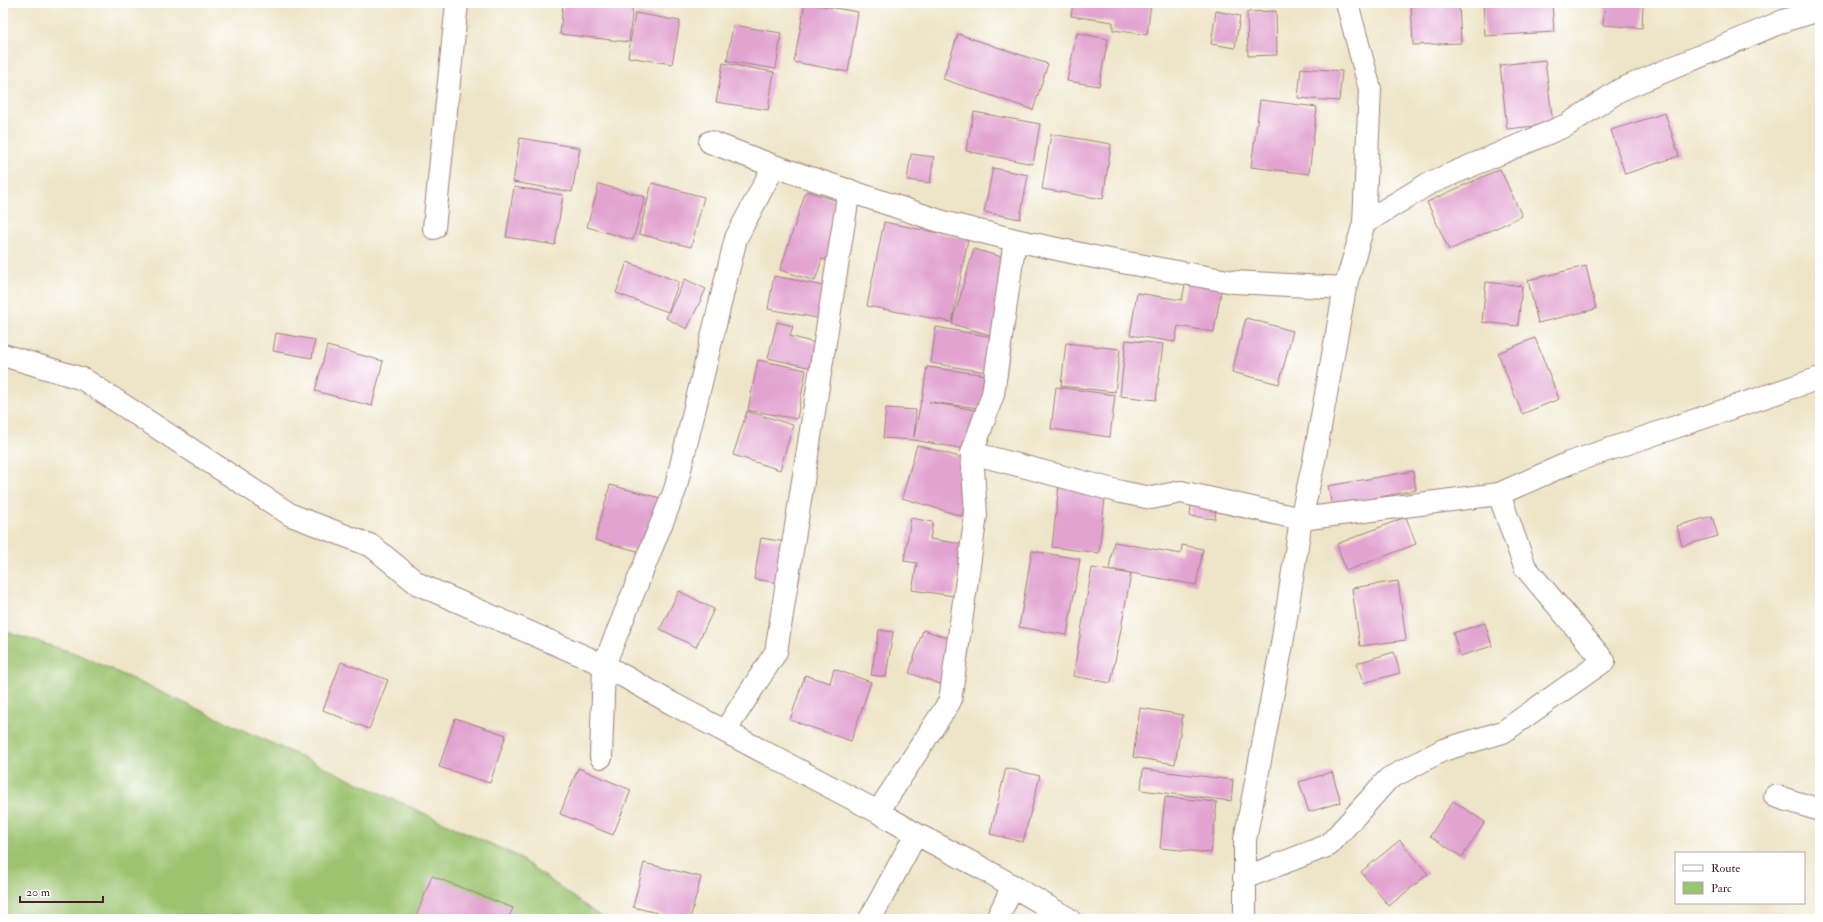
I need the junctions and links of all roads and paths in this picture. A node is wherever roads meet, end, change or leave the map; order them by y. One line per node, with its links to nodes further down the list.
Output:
1 (457, 3): 8 (street)
2 (1347, 3): 7 (street)
3 (1820, 10): 7 (street)
4 (710, 142): 5 (street)
5 (774, 166): 6 (street); 16 (street)
6 (849, 190): 9 (street); 17 (street)
7 (1364, 223): 10 (street)
8 (434, 228)
9 (1015, 240): 10 (street); 13 (street)
10 (1345, 288): 15 (street)
11 (3, 355): 16 (street)
12 (1820, 378): 14 (street)
13 (972, 453): 15 (street); 21 (street)
14 (1499, 494): 15 (street); 23 (street)
15 (1300, 519): 23 (street)
16 (604, 665): 17 (street); 18 (street)
17 (725, 731): 21 (street)
18 (601, 757)
19 (1775, 796): 20 (street)
20 (1820, 810)
21 (878, 812): 22 (street)
22 (916, 834): 24 (street); 25 (street)
23 (1244, 878): 28 (street)
24 (1013, 886): 26 (street); 27 (street)
25 (870, 919)
26 (997, 919)
27 (1069, 919)
28 (1245, 919)

